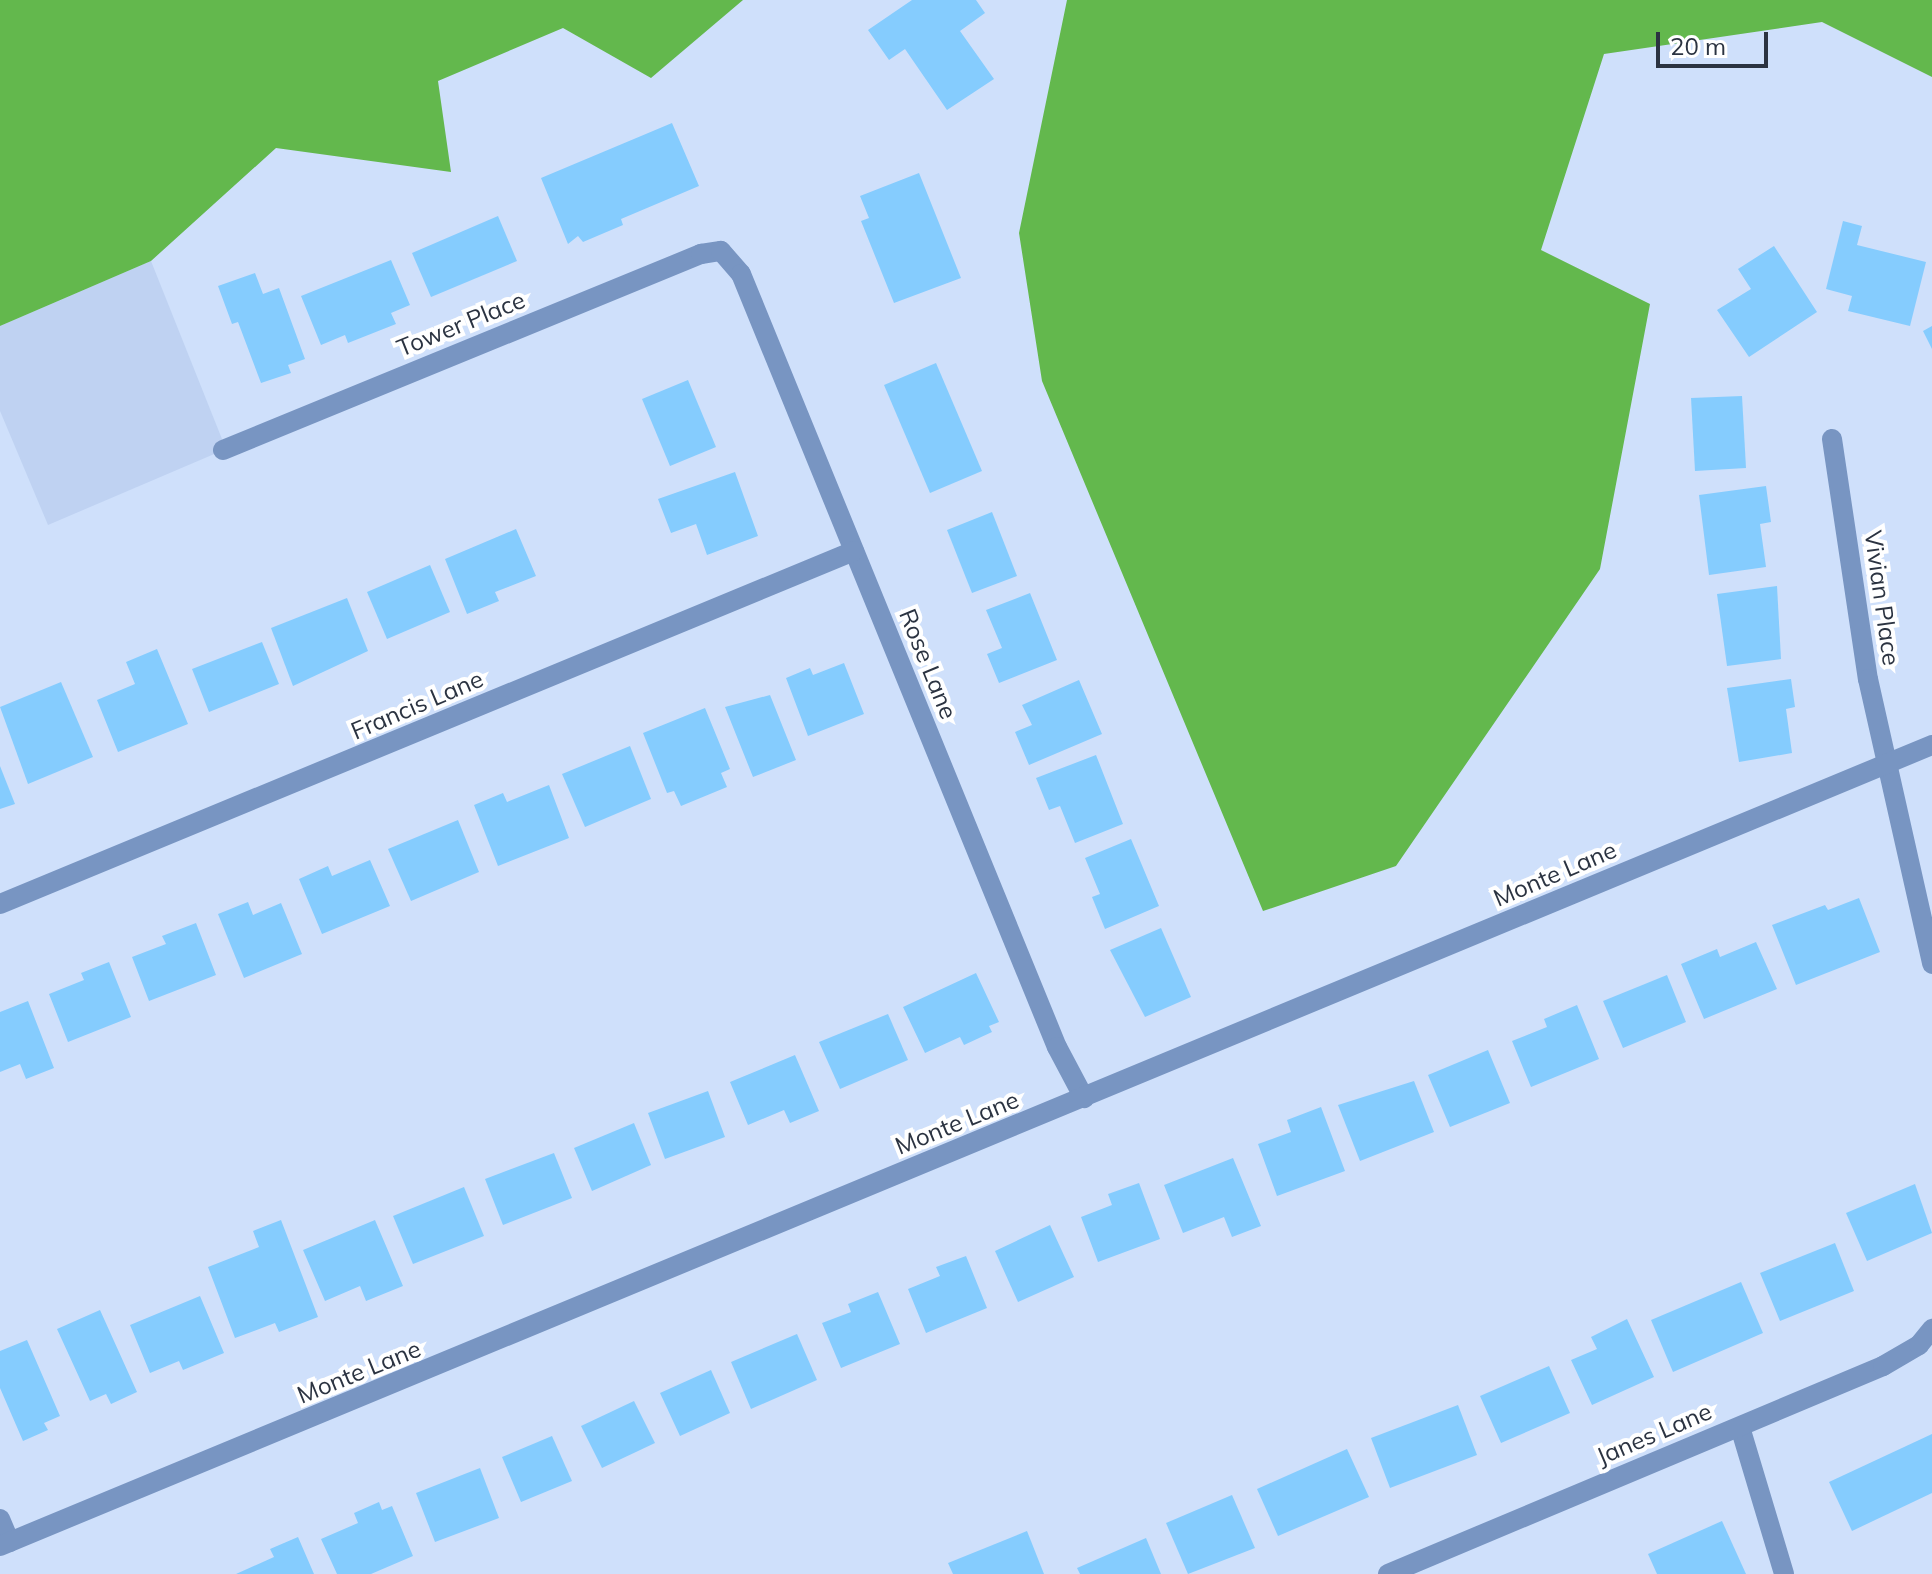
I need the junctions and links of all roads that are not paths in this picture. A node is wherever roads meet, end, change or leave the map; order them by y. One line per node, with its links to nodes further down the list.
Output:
1 (721, 251): 3 (street, Tower Place); 4 (street, Rose Lane)
2 (1832, 439): 6 (street, Vivian Place)
3 (223, 450)
4 (854, 551): 7 (street, Francis Lane); 9 (street, Rose Lane)
5 (1932, 745): 6 (street, Monte Lane)
6 (1885, 764): 8 (street); 9 (street, Monte Lane)
7 (0, 904)
8 (1932, 964)
9 (1084, 1098): 13 (street, Monte Lane)
10 (1932, 1329): 11 (street, Janes Lane)
11 (1740, 1427): 14 (street, Janes Lane); 15 (street)
12 (0, 1519): 13 (street)
13 (5, 1544)
14 (1388, 1574)
15 (1784, 1574)

